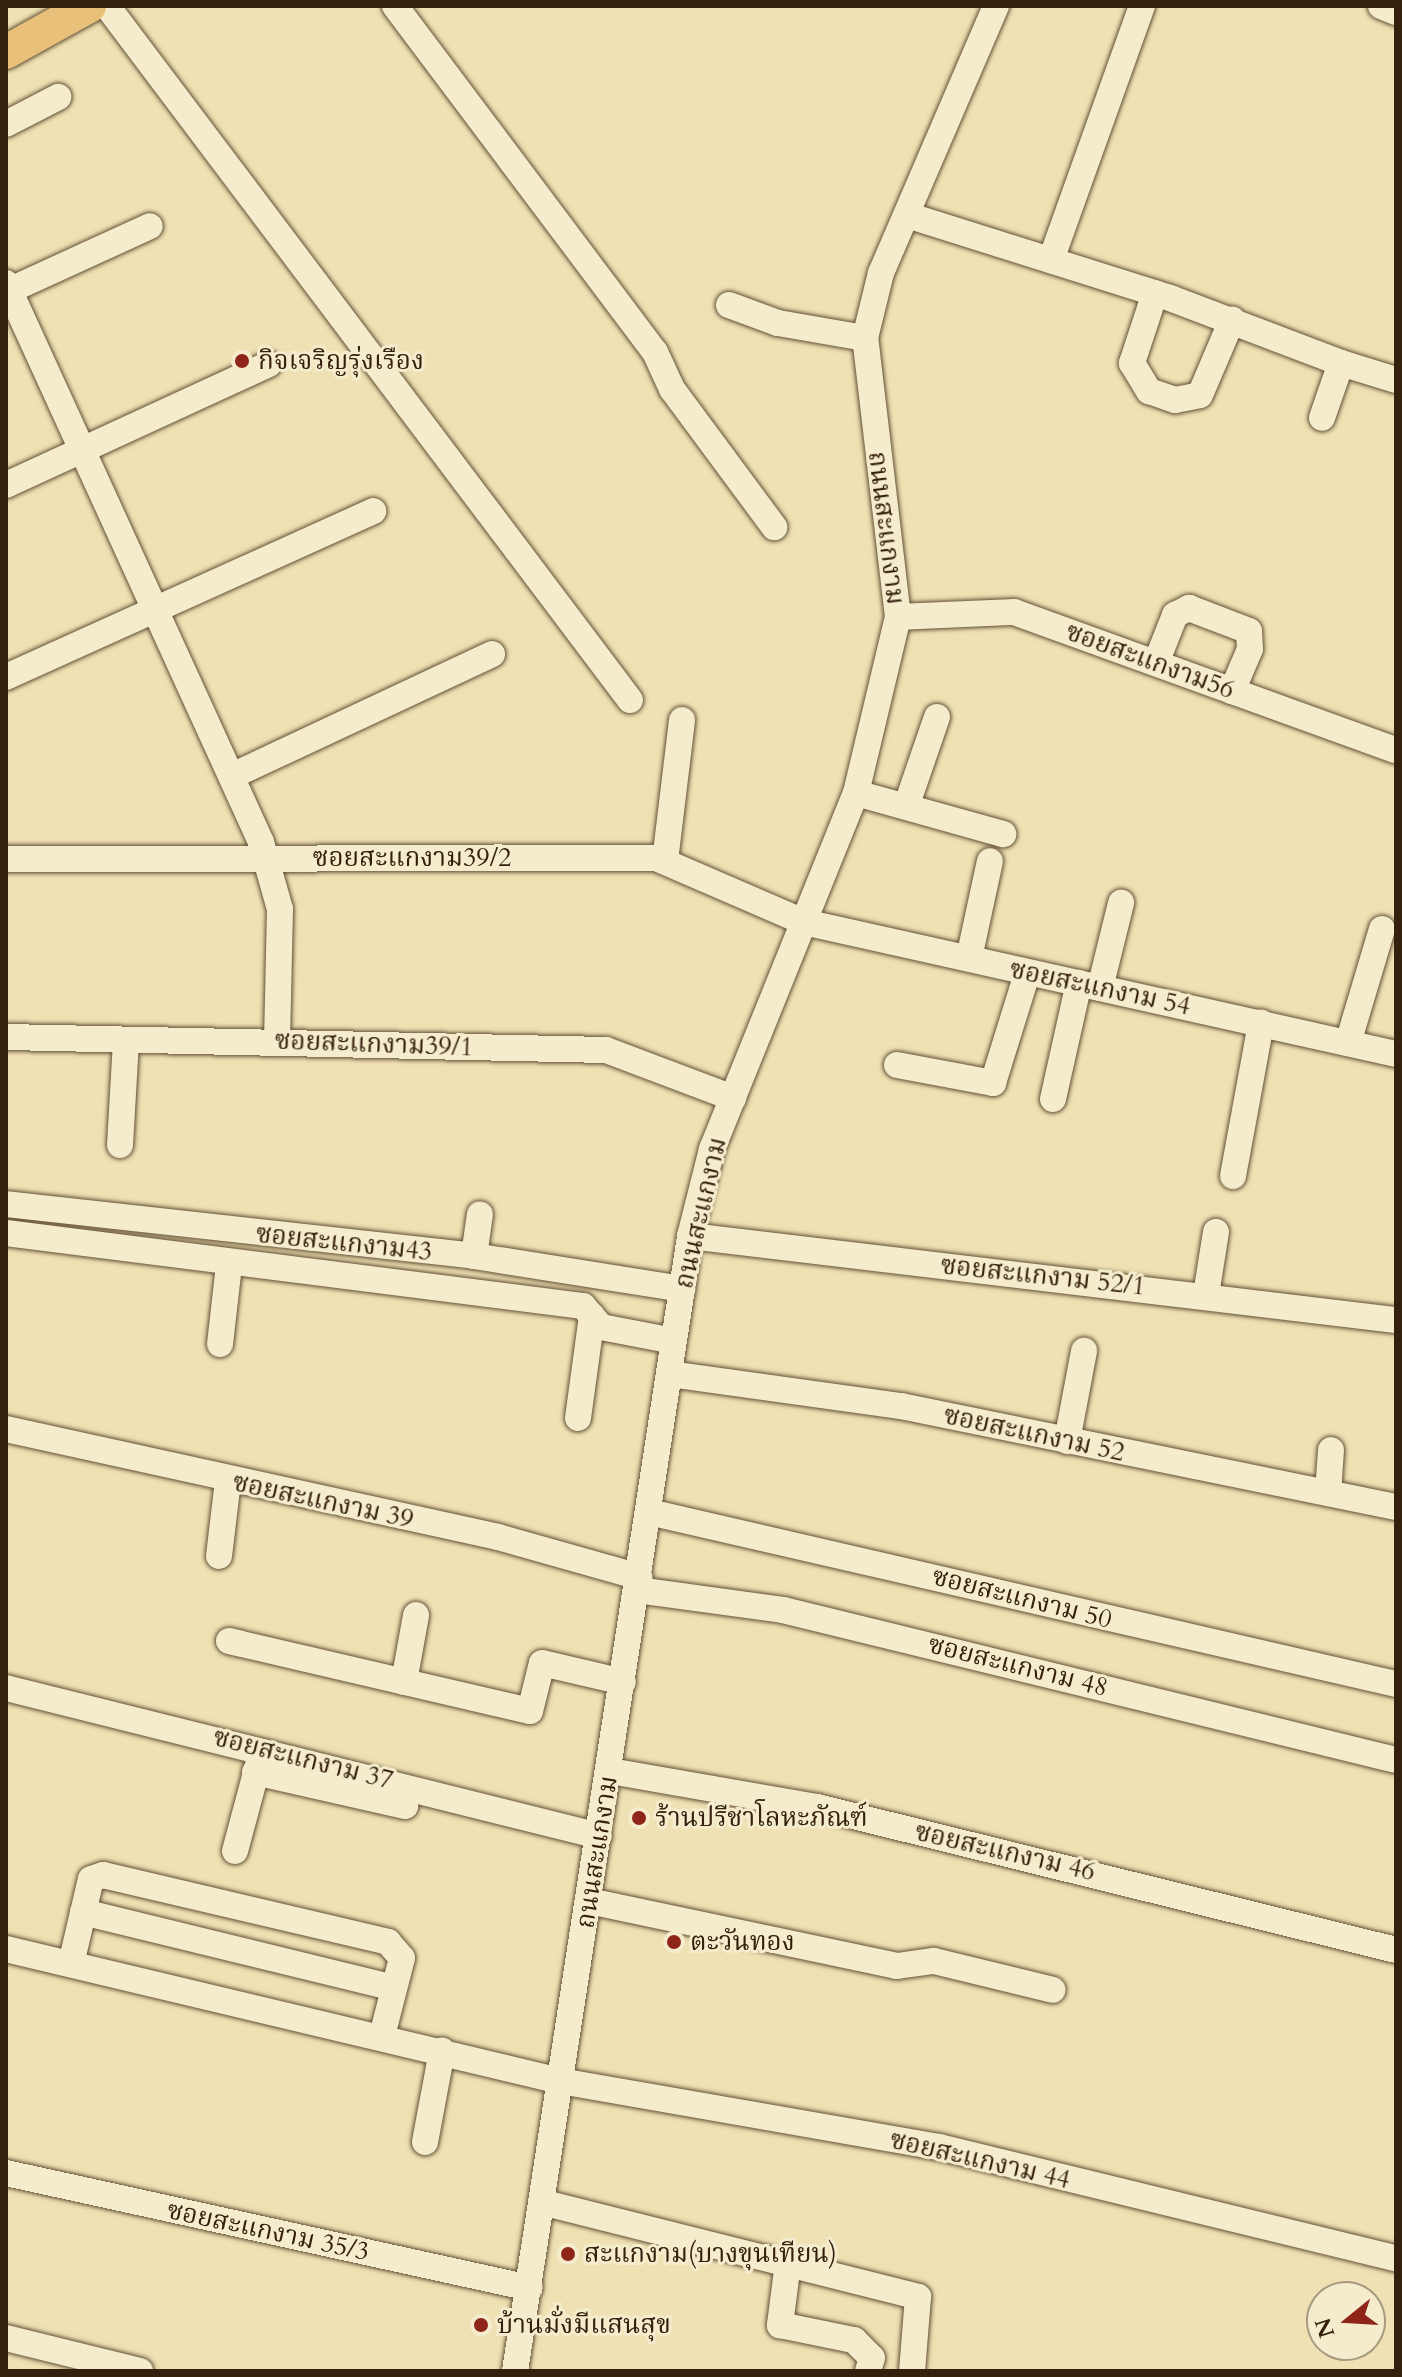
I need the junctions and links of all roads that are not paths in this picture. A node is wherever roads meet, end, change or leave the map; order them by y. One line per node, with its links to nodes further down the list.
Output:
1 (89, 6): 8 (main road)
2 (107, 6): 33 (street)
3 (395, 6): 26 (street)
4 (996, 6): 11 (street, ถนนสะแกงาม)
5 (1142, 6): 13 (street)
6 (1381, 6): 7 (street)
7 (1396, 12)
8 (6, 52)
9 (58, 97): 10 (street)
10 (6, 124)
11 (907, 215): 13 (street); 18 (street, ถนนสะแกงาม)
12 (150, 226): 14 (street)
13 (1051, 260): 15 (street)
14 (7, 289): 23 (street)
15 (1155, 293): 17 (street); 17 (street)
16 (729, 305): 18 (street)
17 (1232, 320): 19 (street)
18 (865, 338): 28 (street, ถนนสะแกงาม)
19 (1341, 363): 21 (street); 22 (street)
20 (269, 364): 23 (street)
21 (1396, 380)
22 (1322, 418)
23 (85, 449): 24 (street); 27 (street)
24 (6, 485)
25 (373, 511): 27 (street)
26 (774, 527)
27 (157, 608): 31 (street); 37 (street)
28 (898, 617): 30 (street, ซอยสะแกงาม56); 38 (street, ถนนสะแกงาม)
29 (492, 654): 37 (street)
30 (1156, 663): 32 (street, ซอยสะแกงาม56); 32 (street)
31 (6, 677)
32 (1232, 691): 36 (street, ซอยสะแกงาม56)
33 (630, 700)
34 (937, 717): 39 (street)
35 (682, 720): 43 (street)
36 (1396, 750)
37 (234, 775): 42 (street)
38 (856, 793): 39 (street); 46 (street, ถนนสะแกงาม)
39 (907, 804): 40 (street)
40 (1003, 834)
41 (6, 859): 42 (street, ซอยสะแกงาม39/2)
42 (265, 859): 43 (street, ซอยสะแกงาม39/2); 54 (street)
43 (665, 861): 46 (street, ซอยสะแกงาม39/2)
44 (990, 861): 48 (street)
45 (1121, 903): 50 (street)
46 (804, 922): 48 (street, ซอยสะแกงาม 54); 58 (street, ถนนสะแกงาม)
47 (1382, 929): 55 (street)
48 (969, 958): 49 (street, ซอยสะแกงาม 54)
49 (1027, 974): 50 (street, ซอยสะแกงาม 54); 57 (street)
50 (1090, 985): 51 (street, ซอยสะแกงาม 54); 59 (street)
51 (1261, 1023): 55 (street, ซอยสะแกงาม 54); 61 (street)
52 (6, 1037): 53 (street, ซอยสะแกงาม39/1)
53 (126, 1040): 54 (street, ซอยสะแกงาม39/1); 60 (street)
54 (277, 1040): 58 (street, ซอยสะแกงาม39/1)
55 (1348, 1043): 56 (street, ซอยสะแกงาม 54)
56 (1396, 1054)
57 (897, 1065)
58 (733, 1098): 66 (street, ถนนสะแกงาม)
59 (1053, 1099)
60 (120, 1145)
61 (1233, 1176)
62 (6, 1204): 67 (street, ซอยสะแกงาม43)
63 (480, 1214): 67 (street)
64 (1216, 1232): 70 (street)
65 (6, 1233): 68 (street)
66 (690, 1236): 69 (street, ถนนสะแกงาม); 70 (street, ซอยสะแกงาม 52/1)
67 (474, 1256): 69 (street, ซอยสะแกงาม43)
68 (229, 1265): 71 (street); 74 (street)
69 (682, 1289): 73 (street, ถนนสะแกงาม)
70 (1206, 1295): 72 (street, ซอยสะแกงาม 52/1)
71 (592, 1316): 73 (street); 77 (street)
72 (1396, 1320)
73 (674, 1341): 76 (street, ถนนสะแกงาม)
74 (220, 1344)
75 (1084, 1351): 79 (street)
76 (669, 1374): 79 (street, ซอยสะแกงาม 52); 84 (street, ถนนสะแกงาม)
77 (578, 1418)
78 (6, 1429): 81 (street, ซอยสะแกงาม 39)
79 (1067, 1441): 82 (street, ซอยสะแกงาม 52)
80 (1331, 1450): 82 (street)
81 (228, 1481): 85 (street); 86 (street, ซอยสะแกงาม 39)
82 (1328, 1493): 83 (street, ซอยสะแกงาม 52)
83 (1396, 1507)
84 (649, 1512): 86 (street, ถนนสะแกงาม); 91 (street, ซอยสะแกงาม 50)
85 (219, 1556)
86 (638, 1583): 90 (street, ถนนสะแกงาม); 93 (street, ซอยสะแกงาม 48)
87 (416, 1615): 89 (street)
88 (229, 1641): 89 (street)
89 (404, 1682): 90 (street)
90 (623, 1682): 95 (street, ถนนสะแกงาม)
91 (1396, 1684)
92 (6, 1688): 94 (street, ซอยสะแกงาม 37)
93 (1396, 1760)
94 (259, 1761): 96 (street); 97 (street, ซอยสะแกงาม 37); 98 (street)
95 (610, 1771): 97 (street, ถนนสะแกงาม); 102 (street, ซอยสะแกงาม 46)
96 (405, 1806)
97 (599, 1836): 99 (street, ถนนสะแกงาม)
98 (235, 1851)
99 (589, 1901): 105 (street); 108 (street, ถนนสะแกงาม)
100 (83, 1912): 103 (street); 104 (street); 104 (street)
101 (6, 1949): 103 (street, ซอยสะแกงาม 44)
102 (1396, 1950)
103 (71, 1964): 106 (street, ซอยสะแกงาม 44)
104 (394, 1988): 106 (street)
105 (1053, 1990)
106 (382, 2036): 107 (street, ซอยสะแกงาม 44)
107 (442, 2051): 108 (street, ซอยสะแกงาม 44); 109 (street)
108 (560, 2081): 111 (street, ถนนสะแกงาม); 112 (street, ซอยสะแกงาม 44)
109 (425, 2142)
110 (6, 2173): 114 (street, ซอยสะแกงาม 35/3)
111 (541, 2202): 113 (street); 114 (street, ถนนสะแกงาม)
112 (1396, 2258)
113 (788, 2263): 118 (street); 119 (street)
114 (530, 2288): 117 (street, ถนนสะแกงาม)
115 (6, 2338): 116 (street)
116 (140, 2371)
117 (515, 2371)
118 (868, 2371)
119 (912, 2371)

